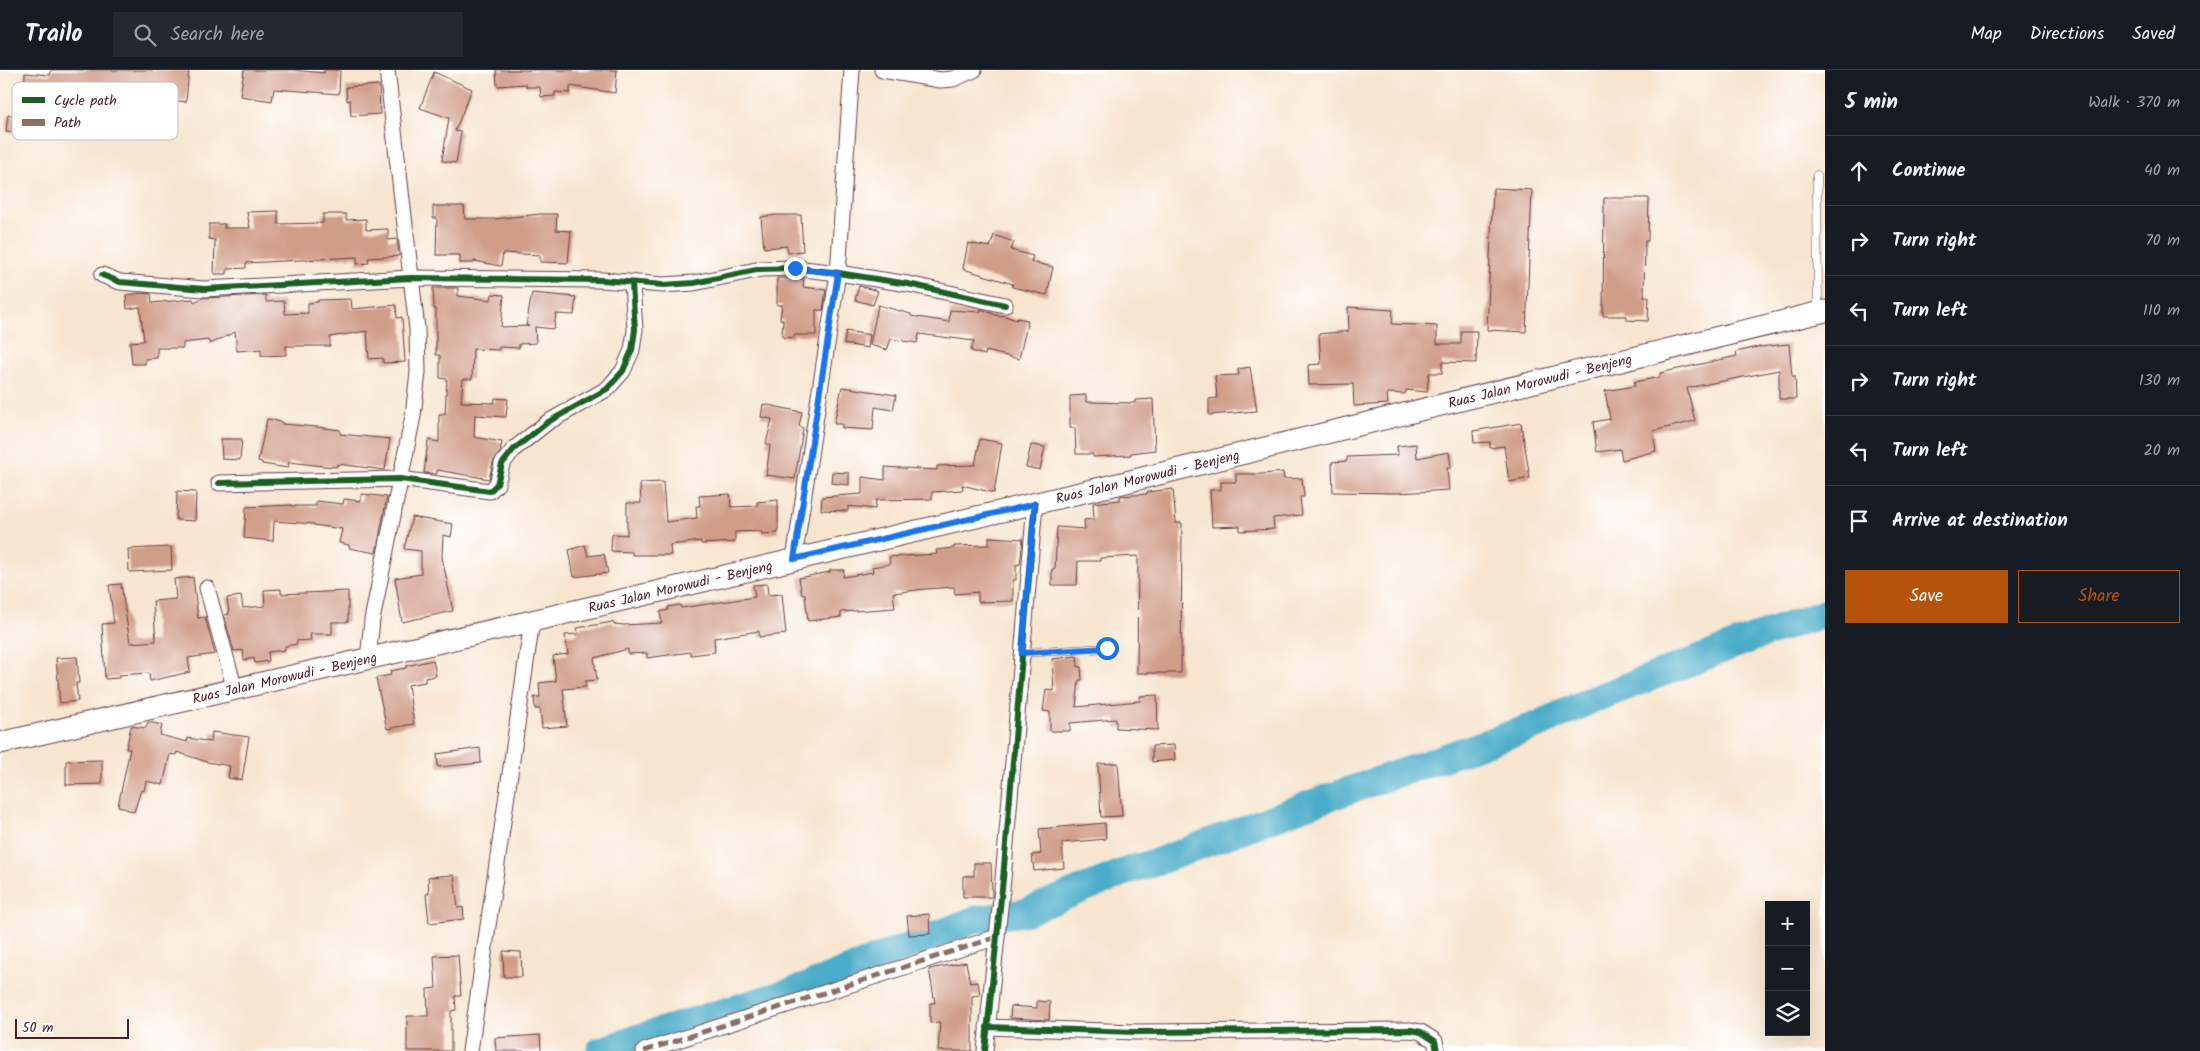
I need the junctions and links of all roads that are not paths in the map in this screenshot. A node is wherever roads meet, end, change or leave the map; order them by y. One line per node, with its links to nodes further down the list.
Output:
1 (387, 70): 8 (street)
2 (852, 70): 6 (street)
3 (882, 70): 4 (street)
4 (974, 70)
5 (1817, 175): 11 (lane)
6 (838, 273): 9 (street); 10 (street); 15 (street)
7 (102, 275): 8 (street)
8 (411, 278): 9 (street); 12 (street)
9 (632, 284): 12 (street)
10 (1005, 305)
11 (1821, 312): 14 (main road, Ruas Jalan Morowudi - Benjeng)
12 (400, 479): 13 (street); 20 (street)
13 (219, 483)
14 (1035, 504): 15 (main road, Ruas Jalan Morowudi - Benjeng); 19 (street)
15 (794, 559): 17 (main road, Ruas Jalan Morowudi - Benjeng)
16 (207, 588): 21 (street)
17 (532, 621): 20 (main road, Ruas Jalan Morowudi - Benjeng); 25 (street)
18 (1107, 648): 19 (lane)
19 (1022, 653): 23 (street)
20 (368, 659): 21 (main road, Ruas Jalan Morowudi - Benjeng)
21 (235, 690): 22 (main road, Ruas Jalan Morowudi - Benjeng)
22 (1, 740)
23 (997, 937): 24 (street); 26 (street)
24 (987, 1027): 27 (street); 28 (street)
25 (470, 1051)
26 (644, 1051)
27 (985, 1051)
28 (1437, 1051)

